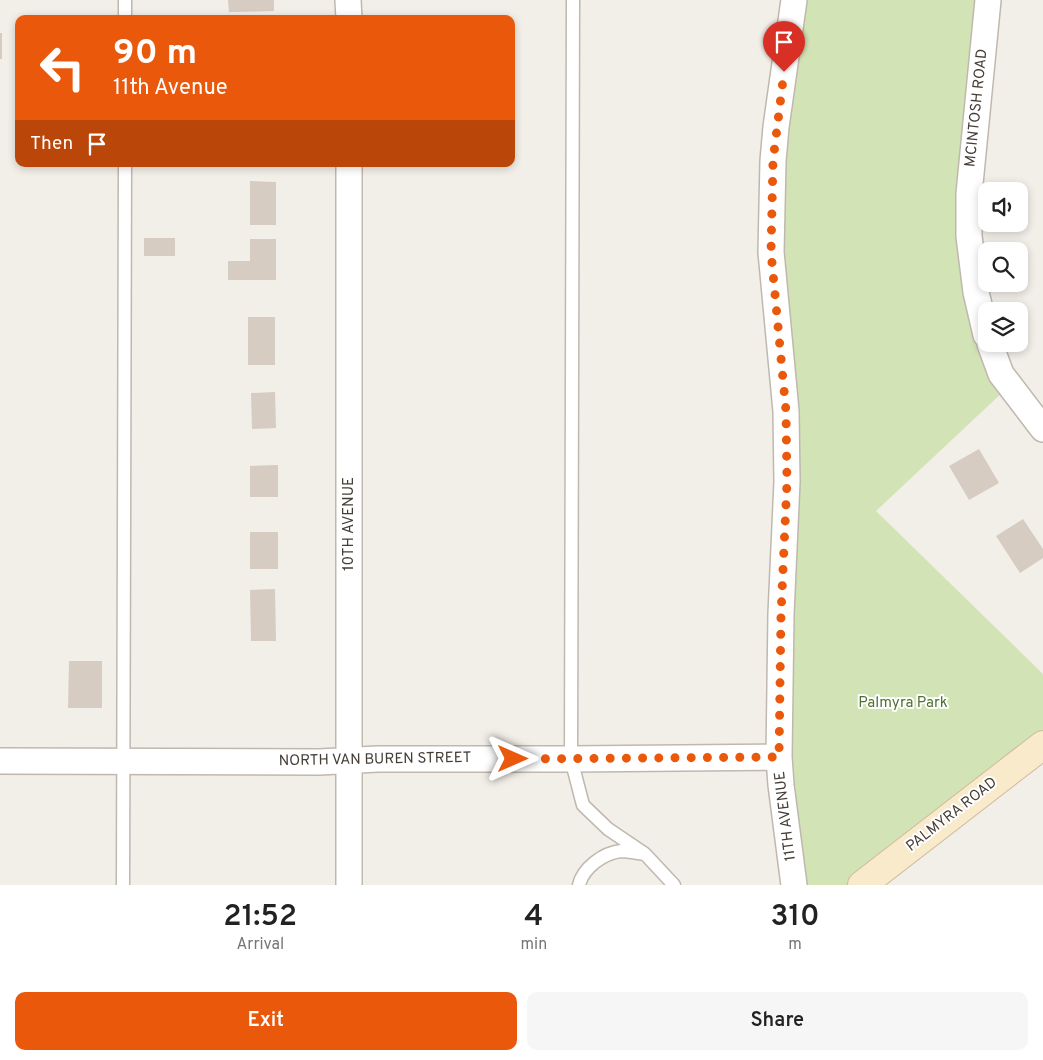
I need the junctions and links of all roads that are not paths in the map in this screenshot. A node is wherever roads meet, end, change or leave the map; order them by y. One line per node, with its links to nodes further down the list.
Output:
1 (125, 0): 6 (lane)
2 (348, 0): 7 (street)
3 (573, 0): 15 (lane)
4 (794, 0): 14 (street, 11TH AVENUE)
5 (988, 0): 10 (street, MCINTOSH ROAD)
6 (125, 15)
7 (348, 15)
8 (125, 167): 18 (lane)
9 (349, 167): 16 (street, 10TH AVENUE)
10 (978, 302)
11 (993, 352): 12 (street)
12 (1043, 429)
13 (1043, 746): 25 (main road, PALMYRA ROAD)
14 (779, 757): 15 (street, NORTH VAN BUREN STREET); 24 (street, 11TH AVENUE)
15 (571, 759): 16 (street, NORTH VAN BUREN STREET); 19 (lane)
16 (349, 760): 18 (street, NORTH VAN BUREN STREET); 21 (street, 10TH AVENUE)
17 (0, 761): 18 (street, NORTH VAN BUREN STREET)
18 (124, 761): 20 (lane)
19 (645, 854): 22 (lane); 23 (lane)
20 (123, 885)
21 (349, 885)
22 (579, 885)
23 (674, 885)
24 (794, 885)
25 (862, 885)

